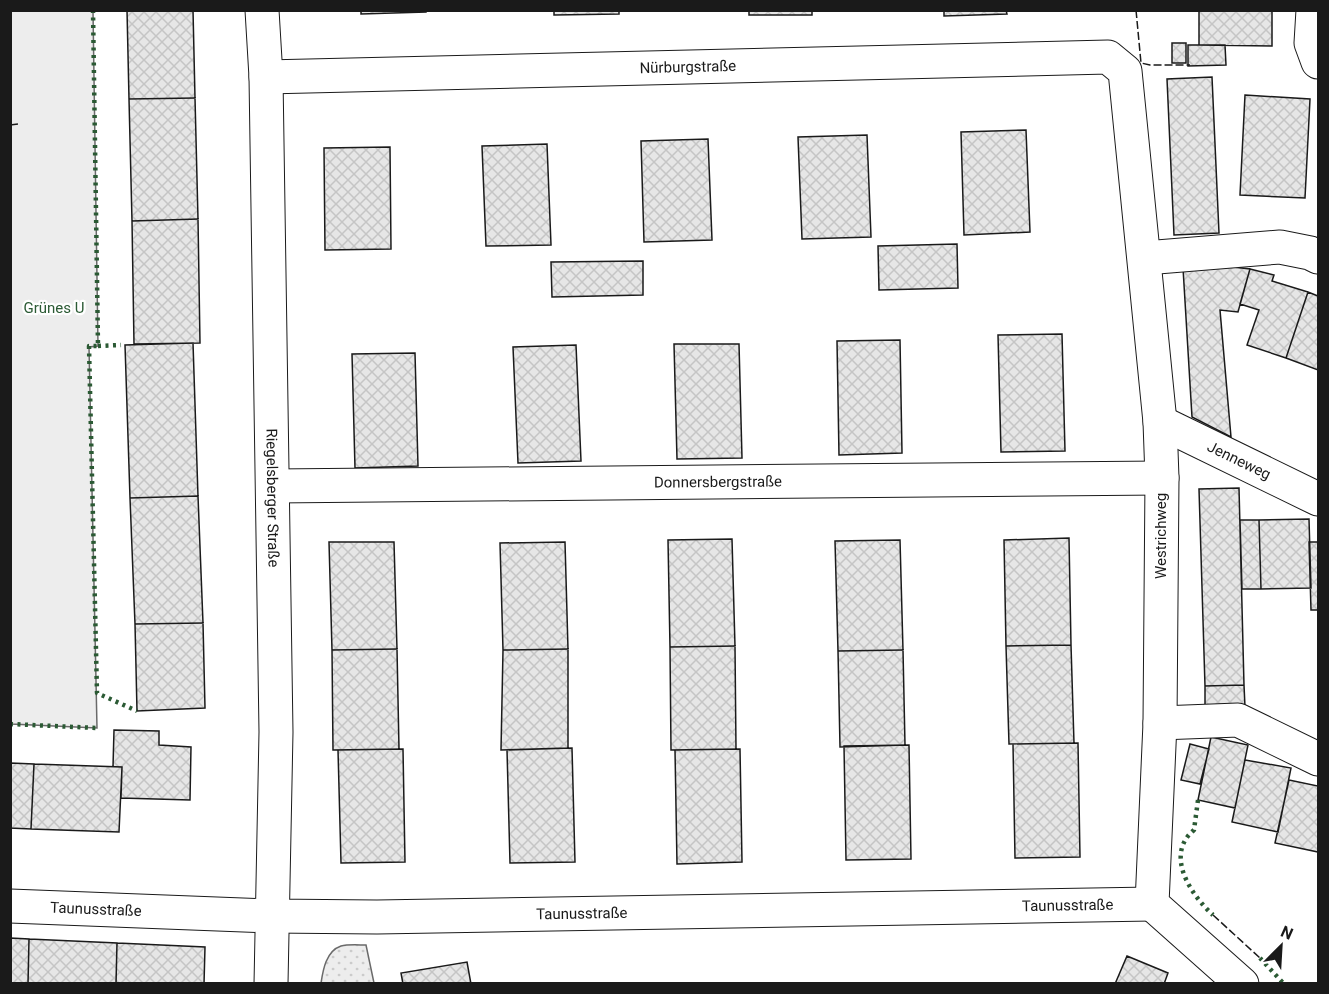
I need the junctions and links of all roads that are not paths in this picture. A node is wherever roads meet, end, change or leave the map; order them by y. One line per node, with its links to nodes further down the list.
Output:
1 (261, 10): 5 (street, Riegelsberger Straße)
2 (1313, 10): 4 (street)
3 (1108, 57): 5 (street, Nürburgstraße); 7 (street, Westrichweg)
4 (1318, 62)
5 (266, 77): 10 (street, Riegelsberger Straße)
6 (1318, 257): 7 (street)
7 (1144, 258): 8 (street, Westrichweg)
8 (1160, 422): 9 (street, Westrichweg); 11 (street, Jenneweg)
9 (1162, 478): 10 (street, Donnersbergstraße); 12 (street, Westrichweg)
10 (274, 486): 16 (street, Riegelsberger Straße)
11 (1318, 499)
12 (1160, 723): 13 (street); 14 (street, Westrichweg)
13 (1318, 759)
14 (1152, 904): 16 (street, Taunusstraße); 18 (street)
15 (10, 906): 16 (street, Taunusstraße)
16 (271, 916): 17 (street, Riegelsberger Straße)
17 (271, 984)
18 (1242, 984)

